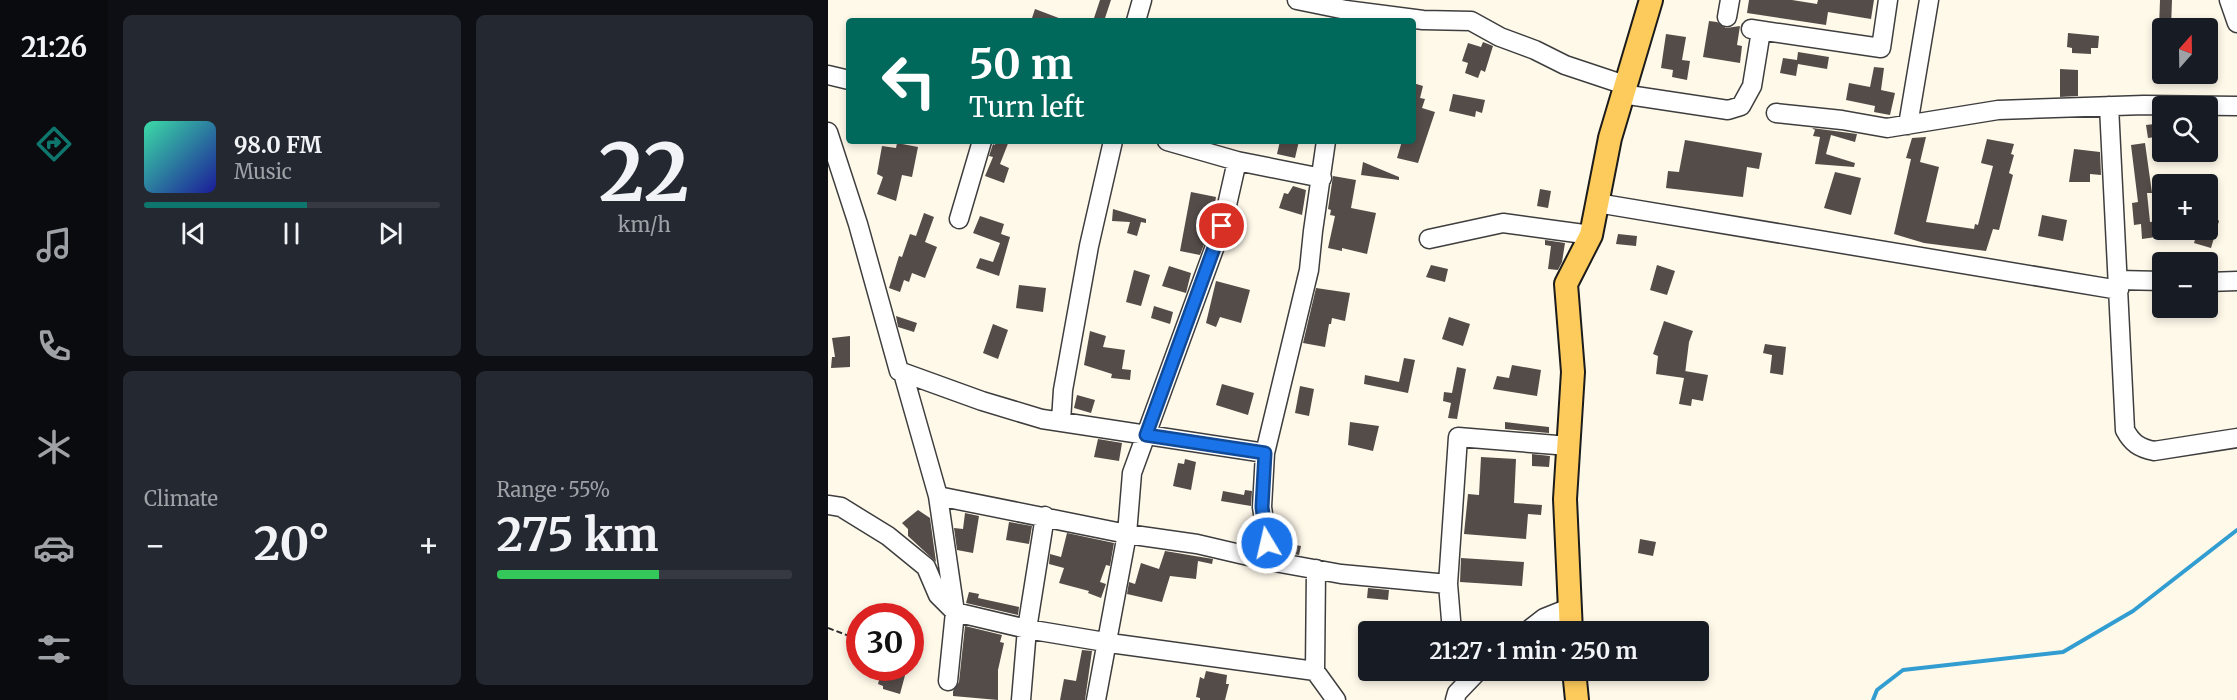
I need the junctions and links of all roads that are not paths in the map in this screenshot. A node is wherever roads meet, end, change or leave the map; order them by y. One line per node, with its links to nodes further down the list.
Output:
1 (1142, 0): 8 (street)
2 (1297, 0): 7 (street)
3 (1652, 0): 14 (main road)
4 (1888, 0): 14 (street)
5 (1929, 0): 18 (street)
6 (2229, 0): 11 (street)
7 (1346, 10): 9 (street)
8 (1137, 18)
9 (1408, 18)
10 (1416, 19): 14 (street)
11 (2237, 23)
12 (828, 75): 13 (street)
13 (846, 79)
14 (1624, 90): 26 (main road)
15 (2109, 106): 16 (street); 18 (street); 33 (street)
16 (2237, 106)
17 (1776, 113): 18 (street)
18 (1908, 126)
19 (828, 132): 34 (street)
20 (981, 144): 27 (street)
21 (1112, 144): 35 (street)
22 (1178, 144): 24 (street)
23 (1326, 144): 25 (street)
24 (1237, 161): 25 (street); 36 (street)
25 (1322, 178): 39 (street)
26 (1597, 203): 28 (main road); 33 (street)
27 (959, 219)
28 (1591, 235): 29 (street); 38 (main road)
29 (1429, 239)
30 (2152, 282): 33 (street)
31 (2218, 282): 32 (street)
32 (2237, 282)
33 (2119, 285): 37 (street)
34 (903, 373): 35 (street); 40 (street)
35 (1061, 421): 36 (street)
36 (1146, 435): 39 (street); 43 (street)
37 (2237, 438)
38 (1569, 447): 46 (street); 47 (main road)
39 (1265, 453): 44 (street)
40 (938, 496): 42 (street); 48 (street)
41 (828, 505): 48 (street)
42 (1045, 516): 43 (street); 52 (street)
43 (1127, 534): 44 (street); 53 (street)
44 (1269, 561): 45 (street)
45 (1316, 569): 46 (street); 54 (street)
46 (1448, 584): 49 (street)
47 (1569, 608): 50 (street); 51 (main road)
48 (955, 612): 52 (street); 55 (street)
49 (1451, 621)
50 (1540, 621)
51 (1570, 621)
52 (1027, 629): 53 (street); 60 (street)
53 (1106, 642): 54 (street); 61 (street)
54 (1315, 671): 62 (street)
55 (948, 681)
56 (1455, 681): 59 (street)
57 (1469, 681): 59 (street)
58 (1575, 681): 63 (main road)
59 (1456, 696)
60 (1021, 700)
61 (1096, 700)
62 (1336, 700)
63 (1577, 700)

